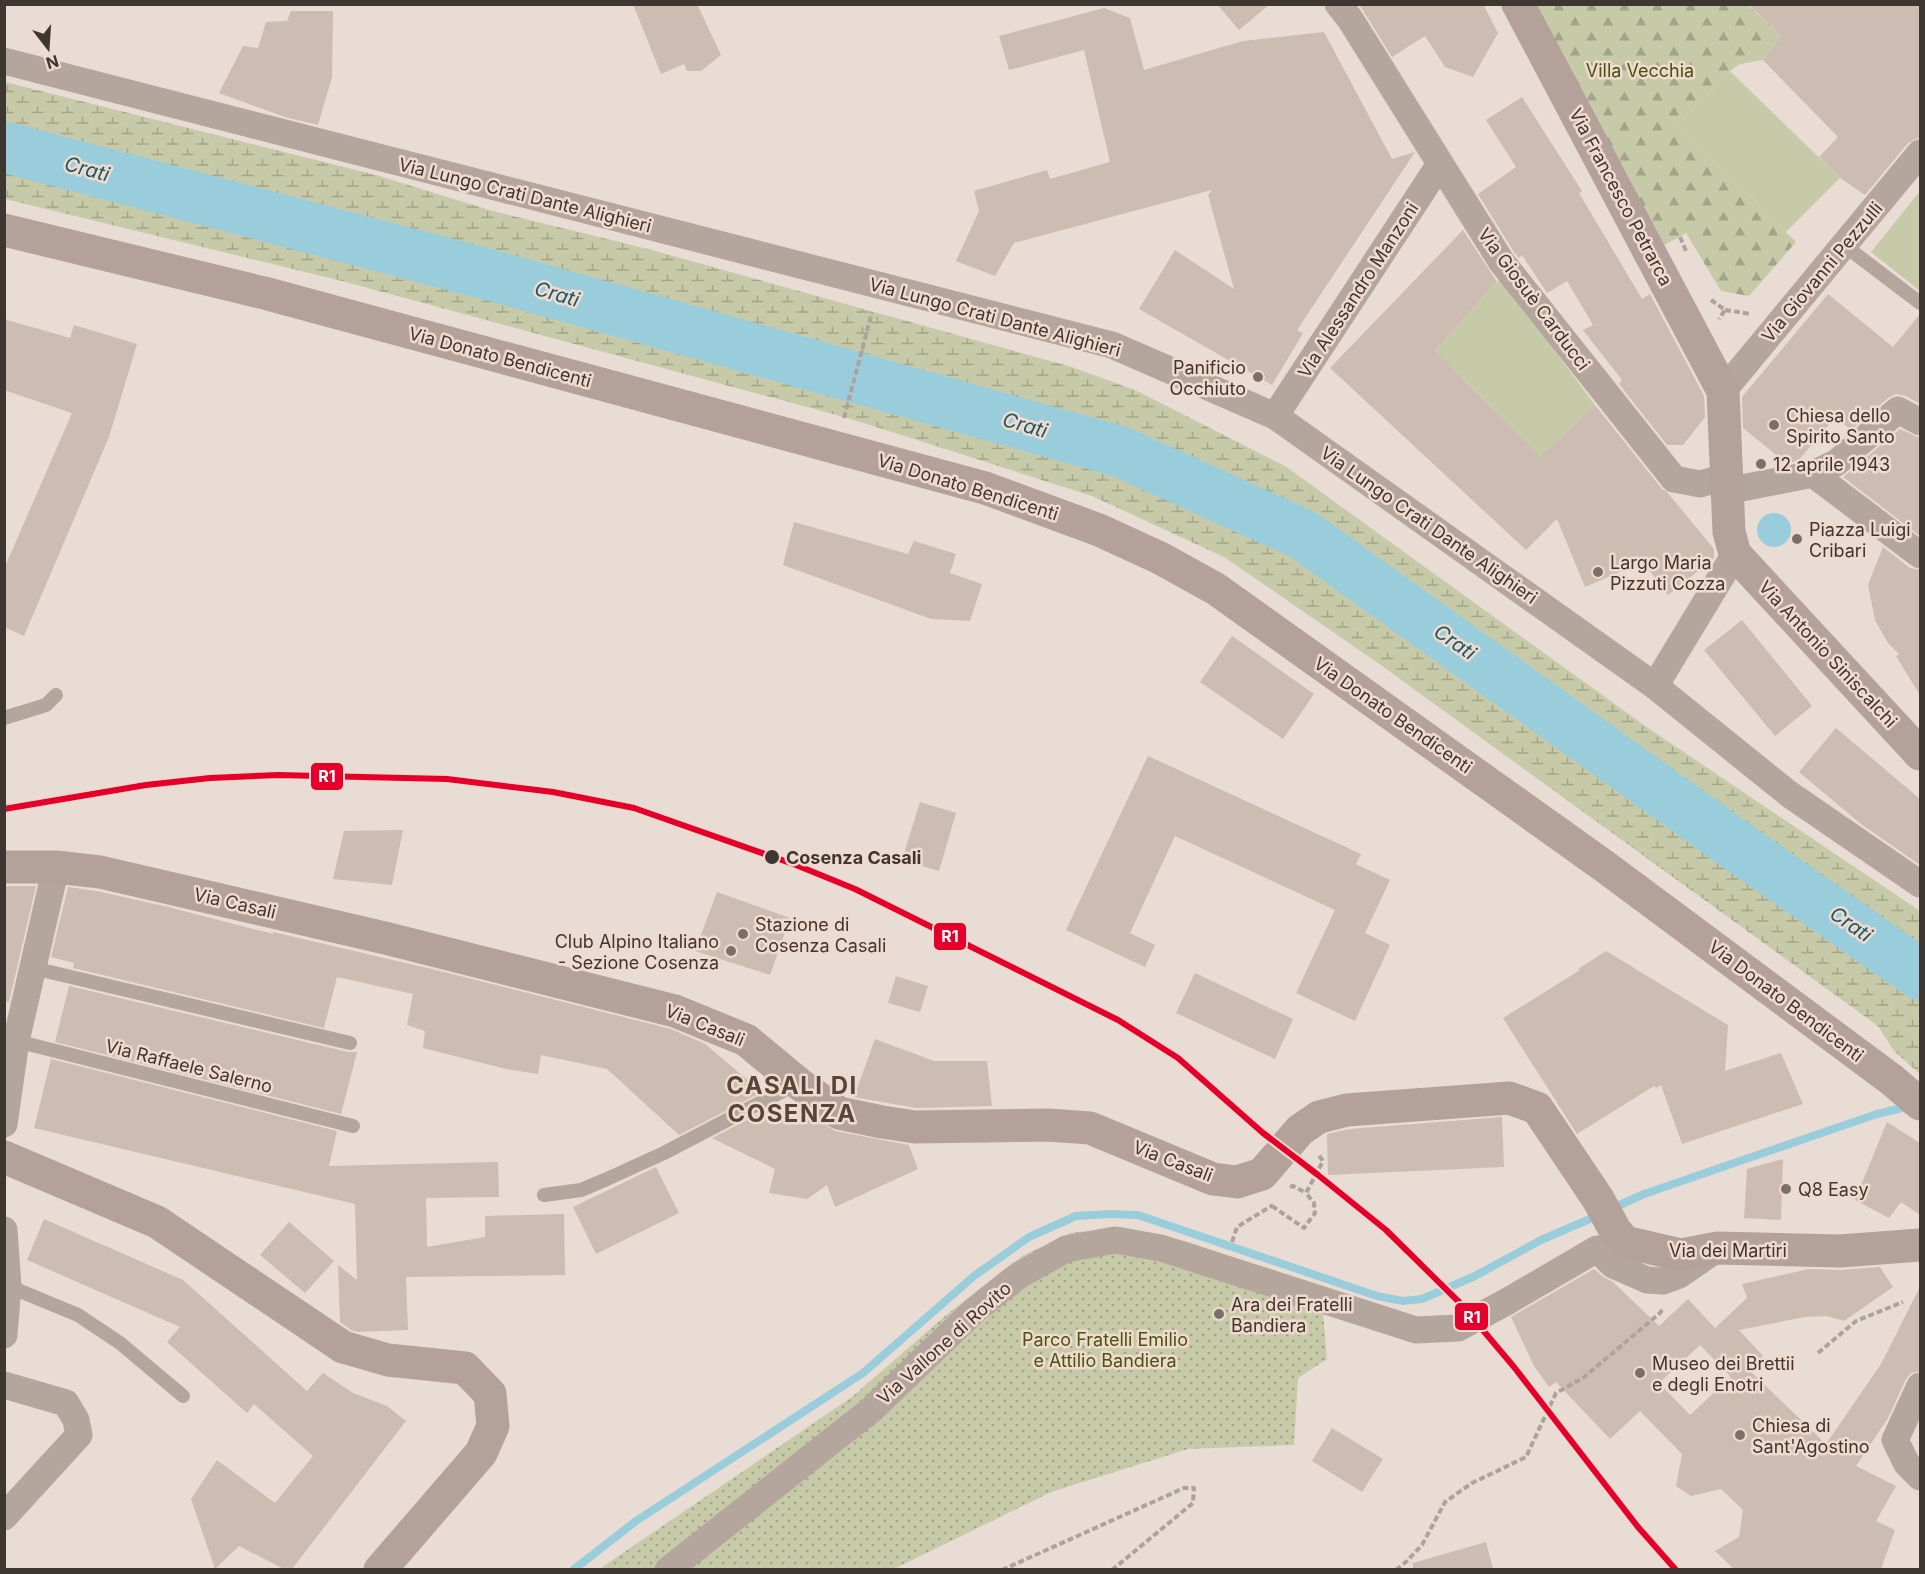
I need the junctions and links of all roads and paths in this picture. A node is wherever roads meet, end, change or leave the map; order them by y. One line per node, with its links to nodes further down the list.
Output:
1 (1338, 4): 5 (street, Via Giosuè Carducci)
2 (1518, 4): 12 (street, Via Francesco Petrarca)
3 (4, 61): 13 (street, Via Lungo Crati Dante Alighieri)
4 (1920, 153): 7 (street, Via Giovanni Pezzulli)
5 (1440, 164): 13 (street, Via Alessandro Manzoni); 17 (street, Via Giosuè Carducci)
6 (4, 230): 31 (street, Via Donato Bendicenti)
7 (1845, 246): 8 (lane); 12 (street, Via Giovanni Pezzulli)
8 (1920, 303)
9 (874, 305): 15 (path)
10 (1725, 310): 11 (path)
11 (1761, 316)
12 (1723, 391): 17 (street)
13 (1275, 416): 20 (street, Via Lungo Crati Dante Alighieri)
14 (1920, 422): 16 (street, Via Giosuè Carducci)
15 (842, 426)
16 (1813, 474): 17 (street, Via Giosuè Carducci); 19 (street)
17 (1726, 484): 18 (street)
18 (1735, 554): 20 (street); 23 (street, Via Antonio Siniscalchi)
19 (1920, 555)
20 (1655, 686): 26 (street, Via Lungo Crati Dante Alighieri)
21 (56, 695): 22 (lane)
22 (4, 718)
23 (1920, 754)
24 (4, 867): 25 (street, Via Casali)
25 (56, 867): 27 (street); 30 (street, Via Casali)
26 (1920, 884)
27 (33, 968): 28 (street); 29 (lane)
28 (16, 1041): 33 (street); 34 (lane, Via Raffaele Salerno)
29 (350, 1043)
30 (798, 1083): 32 (street, Via Casali); 37 (lane)
31 (1920, 1104)
32 (1537, 1108): 41 (street, Via dei Martiri)
33 (4, 1124)
34 (353, 1126)
35 (4, 1157): 52 (street)
36 (1323, 1161): 38 (path)
37 (544, 1195)
38 (1237, 1227)
39 (4, 1230): 43 (street)
40 (1920, 1245): 41 (street, Via dei Martiri)
41 (1718, 1248): 42 (street, Via Vallone di Rovito)
42 (1679, 1275): 53 (street, Via Vallone di Rovito); 56 (path)
43 (8, 1286): 45 (street); 49 (lane)
44 (1903, 1302): 46 (path)
45 (4, 1335)
46 (1818, 1353)
47 (4, 1385): 51 (street)
48 (1920, 1386): 50 (street)
49 (183, 1396)
50 (1920, 1477)
51 (4, 1517)
52 (380, 1569)
53 (668, 1569)
54 (1002, 1569): 55 (path)
55 (1112, 1569)
56 (1396, 1569)

